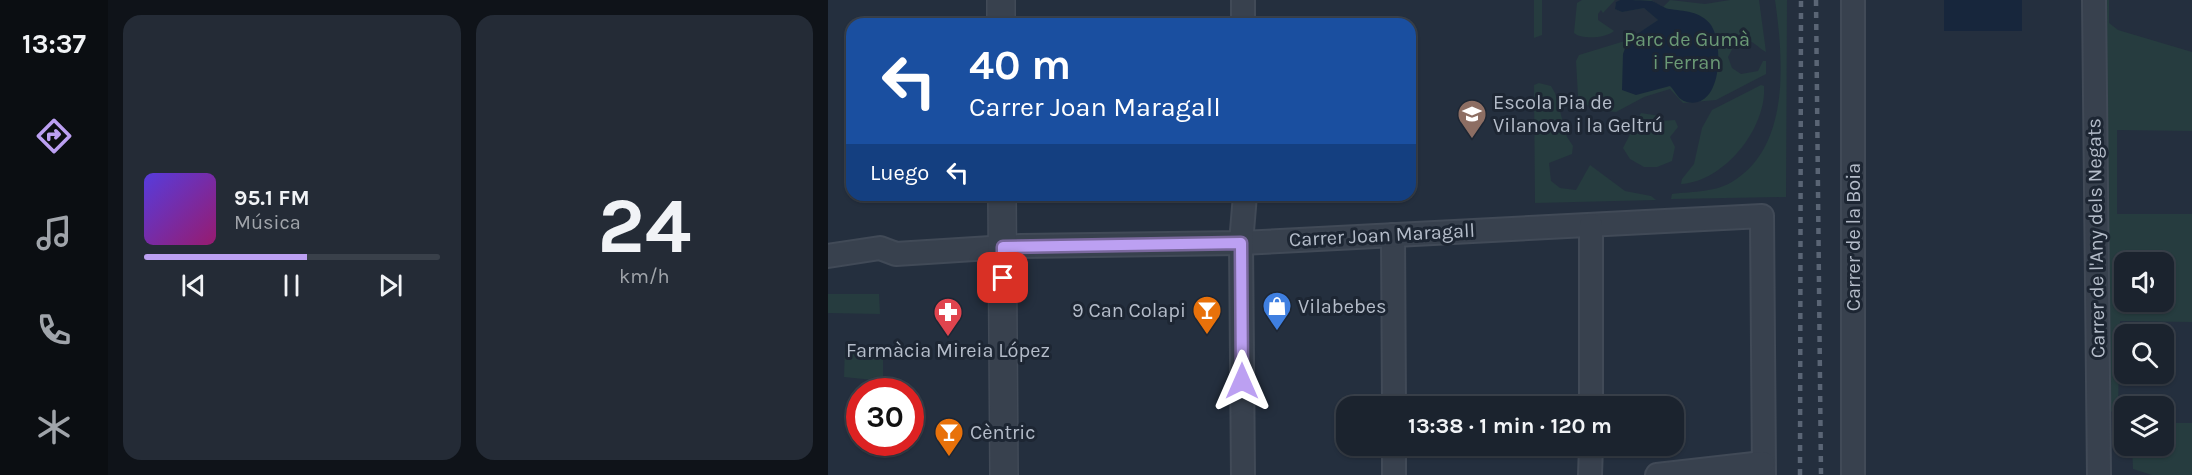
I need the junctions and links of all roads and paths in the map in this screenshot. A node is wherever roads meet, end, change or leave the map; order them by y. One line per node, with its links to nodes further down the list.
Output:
1 (1001, 0): 5 (street)
2 (1243, 0): 6 (street)
3 (1853, 0): 24 (street, Carrer de la Boia)
4 (2094, 0): 25 (street, Carrer de l'Any dels Negats)
5 (1001, 18)
6 (1243, 18)
7 (1002, 201): 12 (street)
8 (1244, 201): 11 (street)
9 (1591, 225): 10 (street, Carrer Joan Maragall); 15 (street); 18 (street, Carrer Joan Maragall)
10 (1393, 235): 11 (street, Carrer Joan Maragall); 14 (street)
11 (1241, 243): 12 (street, Carrer Joan Maragall); 20 (street)
12 (1003, 247): 13 (street, Carrer Joan Maragall); 19 (street)
13 (828, 256)
14 (1394, 396)
15 (1591, 396)
16 (1394, 456): 21 (street)
17 (1591, 456): 22 (street)
18 (1763, 469): 23 (street)
19 (1004, 475)
20 (1243, 475)
21 (1394, 475)
22 (1590, 475)
23 (1657, 475)
24 (1853, 475)
25 (2099, 475)

